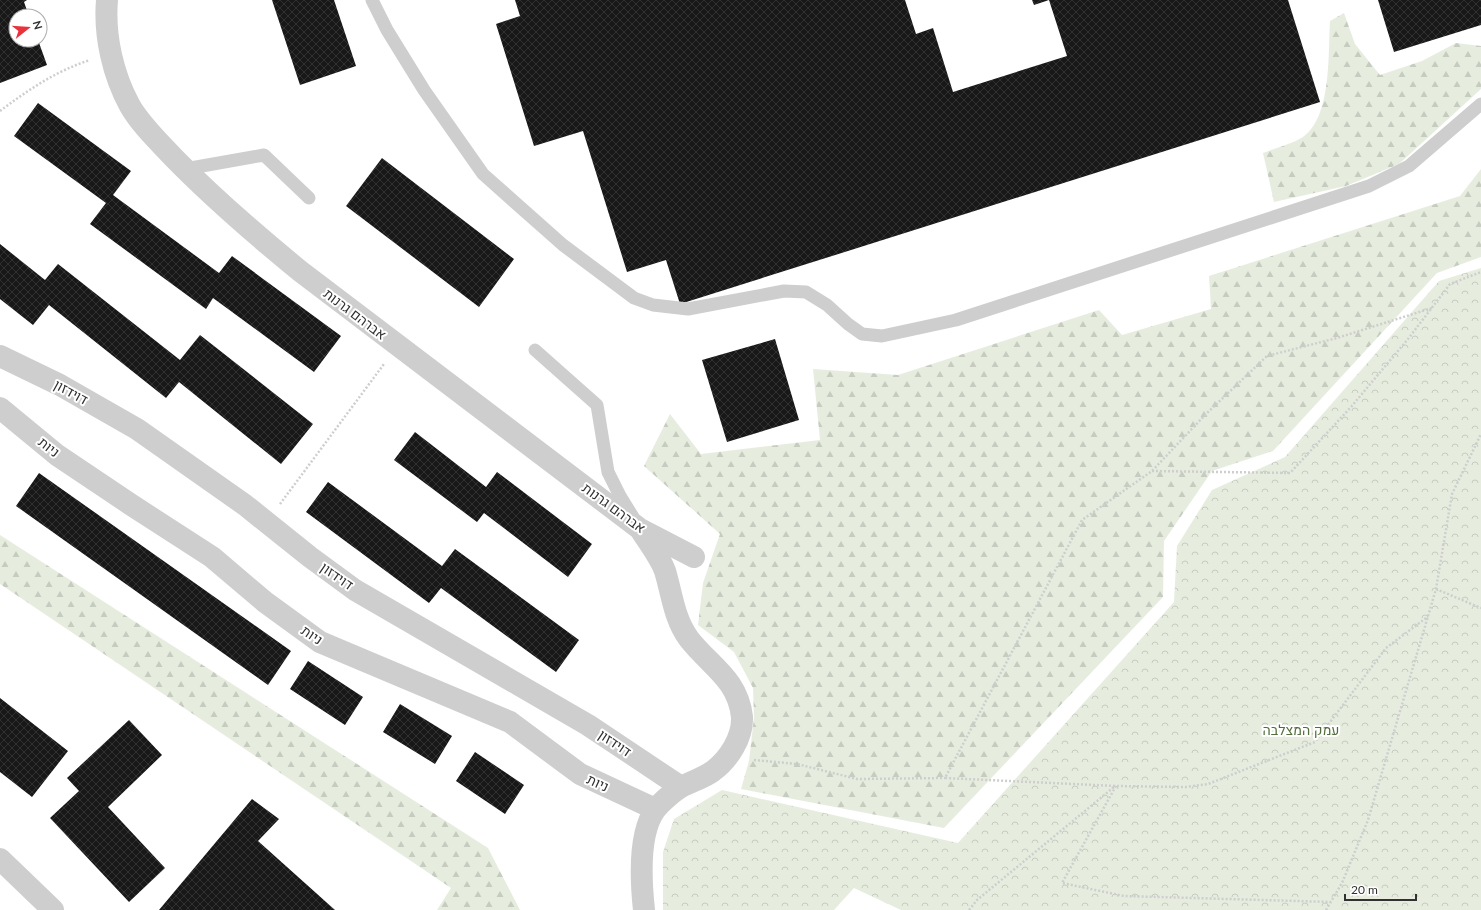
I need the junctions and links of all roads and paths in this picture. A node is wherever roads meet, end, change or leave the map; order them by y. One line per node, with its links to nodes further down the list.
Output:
1 (107, 0): 3 (street, אברהם גרנות)
2 (372, 0): 4 (lane)
3 (111, 52): 5 (path); 6 (street, אברהם גרנות)
4 (1481, 104)
5 (0, 111)
6 (185, 169): 7 (lane); 10 (street, אברהם גרנות)
7 (309, 198)
8 (1481, 272): 9 (path)
9 (1432, 308): 15 (path); 15 (path)
10 (398, 346): 16 (path); 17 (street, אברהם גרנות)
11 (536, 350): 17 (lane)
12 (0, 356): 16 (street, דוידזון)
13 (0, 408): 26 (street, ניות)
14 (1481, 434): 19 (path)
15 (1152, 471): 23 (path)
16 (266, 522): 25 (street, דוידזון)
17 (640, 529): 18 (street, אברהם גרנות); 22 (street)
18 (694, 557)
19 (1436, 589): 20 (path); 21 (path)
20 (1481, 608)
21 (1426, 618): 24 (path); 28 (path)
22 (727, 757): 23 (path); 25 (street)
23 (945, 778): 24 (path)
24 (1116, 786): 28 (path); 31 (path)
25 (681, 787): 26 (street)
26 (655, 809): 30 (street)
27 (0, 859): 29 (street)
28 (1331, 902): 32 (path)
29 (53, 910)
30 (644, 910)
31 (970, 910)
32 (1326, 910)

